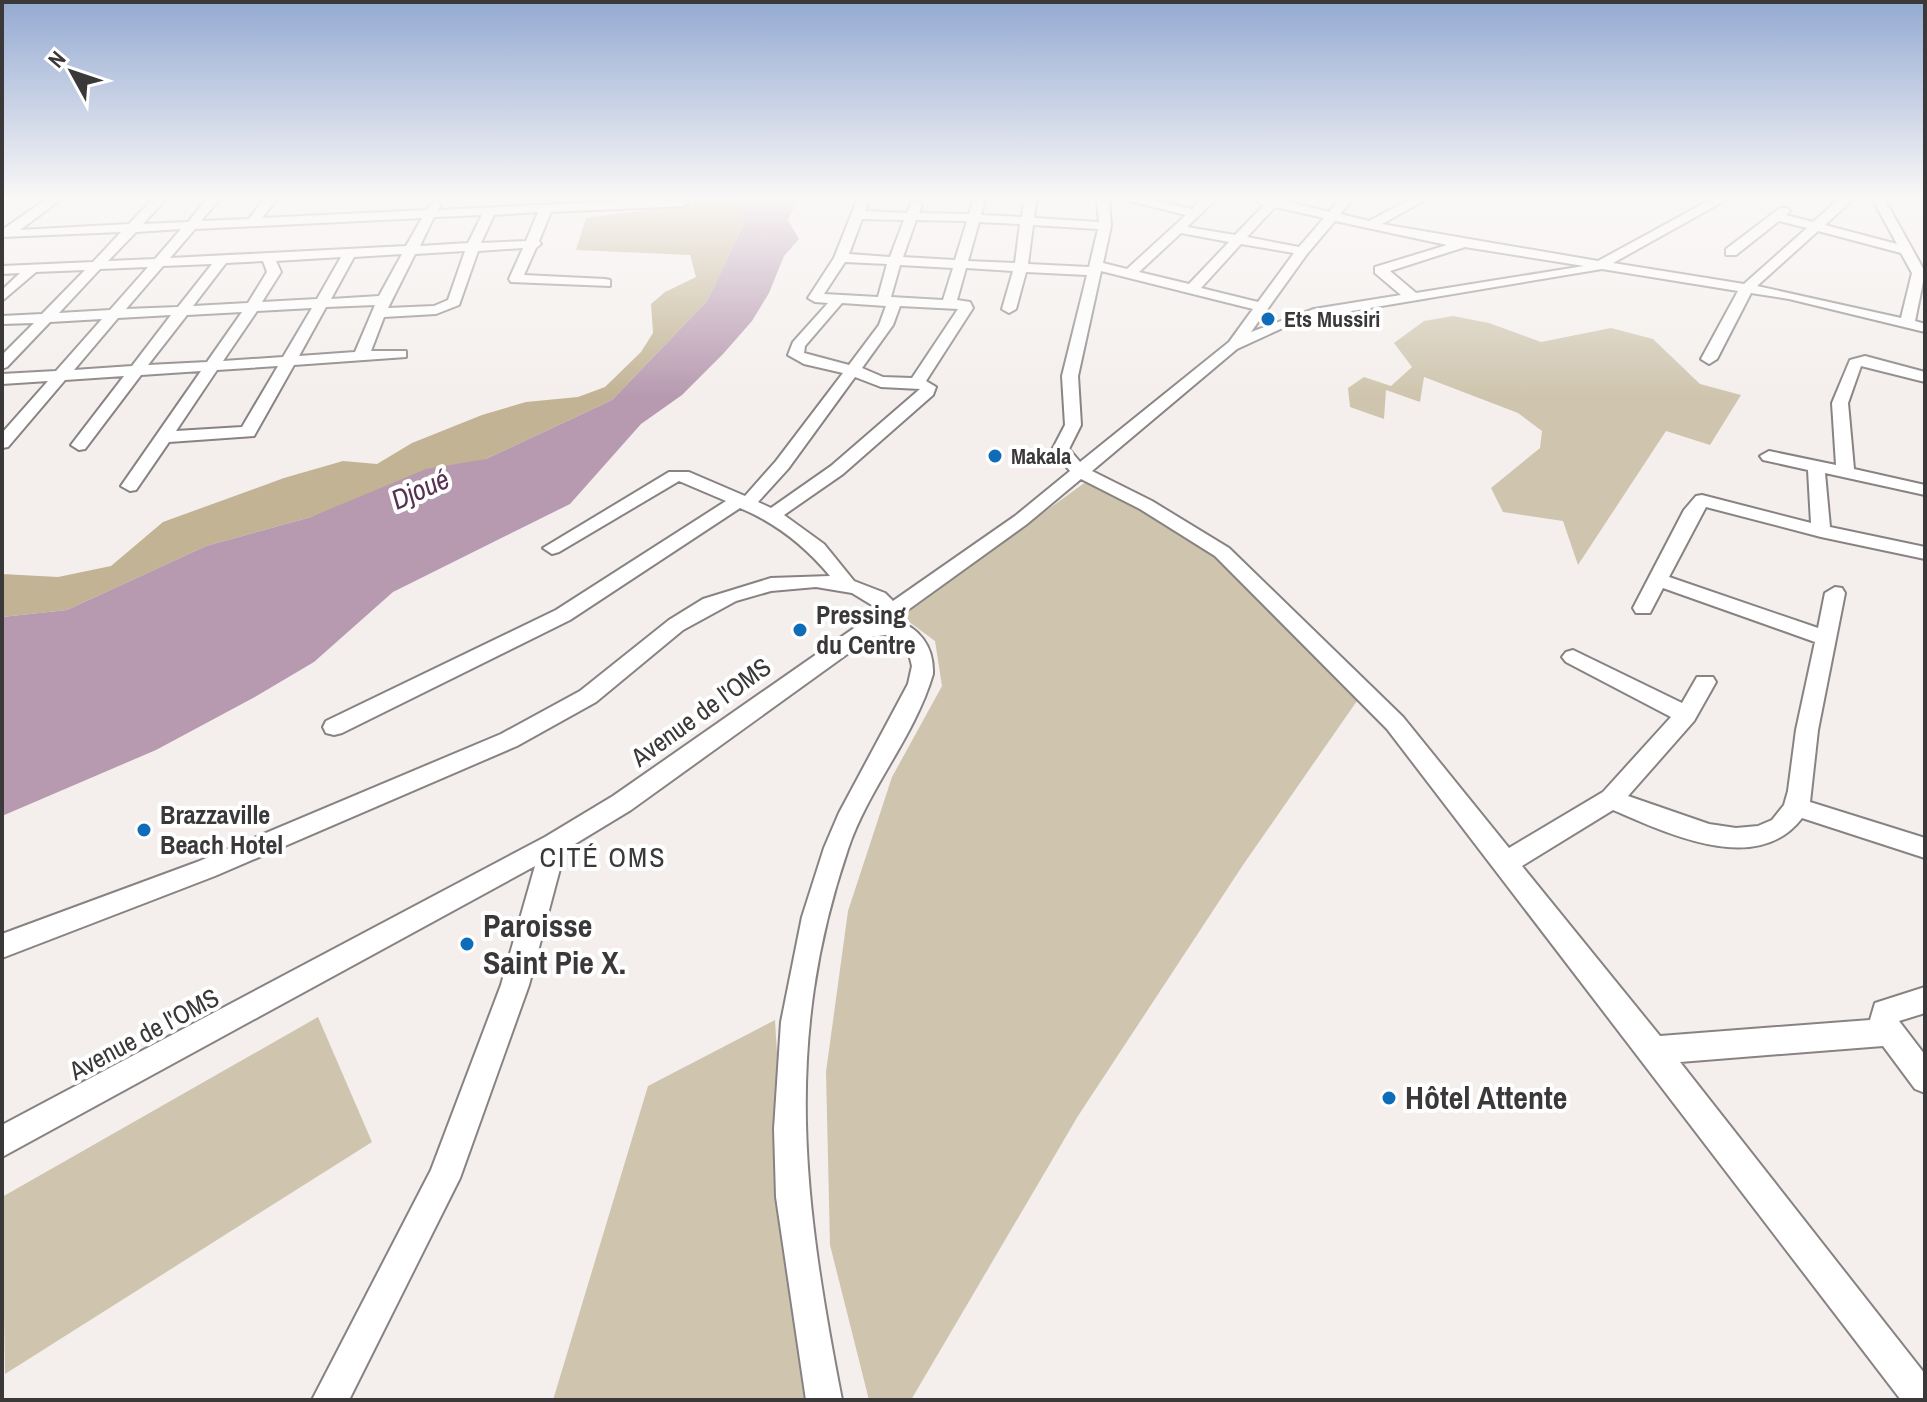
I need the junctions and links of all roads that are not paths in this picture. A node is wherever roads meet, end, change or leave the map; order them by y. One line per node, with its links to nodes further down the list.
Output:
1 (88, 265): 24 (street)
2 (95, 265): 42 (street)
3 (156, 265): 41 (street)
4 (217, 265): 40 (street)
5 (271, 265): 36 (street)
6 (342, 265): 34 (street)
7 (403, 265): 37 (street)
8 (466, 265): 37 (street)
9 (522, 265): 27 (street)
10 (836, 265): 32 (street)
11 (894, 265): 33 (street)
12 (960, 265): 35 (street)
13 (1010, 265): 21 (street)
14 (1138, 265): 26 (street)
15 (1215, 265): 29 (street)
16 (1292, 265): 38 (street)
17 (1395, 265): 30 (street)
18 (1598, 265): 22 (street)
19 (1771, 265): 28 (street)
20 (1915, 265): 44 (street)
21 (1021, 266): 23 (street); 39 (street)
22 (1602, 266): 28 (street); 30 (street, Avenue de l'OMS)
23 (1094, 268): 26 (street); 64 (street)
24 (32, 269): 25 (street); 31 (street)
25 (2, 270)
26 (1131, 272): 29 (street)
27 (605, 283)
28 (1747, 288): 44 (street); 49 (street)
29 (1192, 289): 38 (street)
30 (1411, 296): 46 (street, Avenue de l'OMS)
31 (2, 297)
32 (837, 301): 33 (street); 54 (street)
33 (889, 302): 35 (street); 54 (street)
34 (319, 303): 36 (street); 37 (street); 50 (street)
35 (949, 303): 58 (street)
36 (252, 306): 40 (street); 52 (street)
37 (382, 306): 48 (street)
38 (1262, 307): 46 (street)
39 (1009, 309)
40 (182, 311): 41 (street); 53 (street)
41 (115, 315): 42 (street); 55 (street)
42 (47, 318): 43 (street); 51 (street)
43 (2, 320)
44 (1907, 323): 45 (street)
45 (1925, 328)
46 (1232, 346): 64 (street, Avenue de l'OMS)
47 (401, 354): 48 (street)
48 (361, 357): 50 (street)
49 (1709, 359)
50 (287, 363): 52 (street); 59 (street)
51 (2, 364)
52 (210, 367): 53 (street); 59 (street)
53 (137, 370): 55 (street); 61 (street)
54 (852, 370): 58 (street); 68 (street)
55 (62, 375): 57 (street); 60 (street)
56 (1925, 377): 65 (street)
57 (2, 379)
58 (917, 383): 69 (street)
59 (165, 437): 66 (street)
60 (2, 443)
61 (79, 445)
62 (1769, 456): 63 (street)
63 (1816, 466): 65 (street); 70 (street)
64 (1079, 471): 77 (street, Avenue de l'OMS); 88 (street)
65 (1845, 471): 67 (street)
66 (130, 486)
67 (1925, 490)
68 (744, 502): 69 (street); 71 (street); 83 (street)
69 (772, 515): 74 (street)
70 (1821, 531): 72 (street); 73 (street)
71 (552, 548)
72 (1925, 553)
73 (1659, 580): 76 (street); 79 (street)
74 (846, 583): 77 (street); 89 (street)
75 (1835, 593): 79 (street)
76 (1643, 608)
77 (894, 612): 78 (street, Avenue de l'OMS)
78 (868, 630): 86 (street, Avenue de l'OMS); 96 (street)
79 (1827, 639): 85 (street)
80 (1573, 657): 82 (street)
81 (1705, 682): 82 (street)
82 (1686, 715): 84 (street)
83 (334, 727)
84 (1611, 799): 85 (street); 88 (street)
85 (1796, 807): 87 (street)
86 (554, 844): 94 (street, Avenue de l'OMS); 95 (street)
87 (1925, 848)
88 (1504, 864): 92 (street)
89 (2, 946)
90 (1925, 1000): 91 (street)
91 (1890, 1032): 92 (street); 93 (street)
92 (1653, 1050): 97 (street)
93 (1925, 1079)
94 (2, 1142)
95 (330, 1400)
96 (824, 1400)
97 (1923, 1400)

